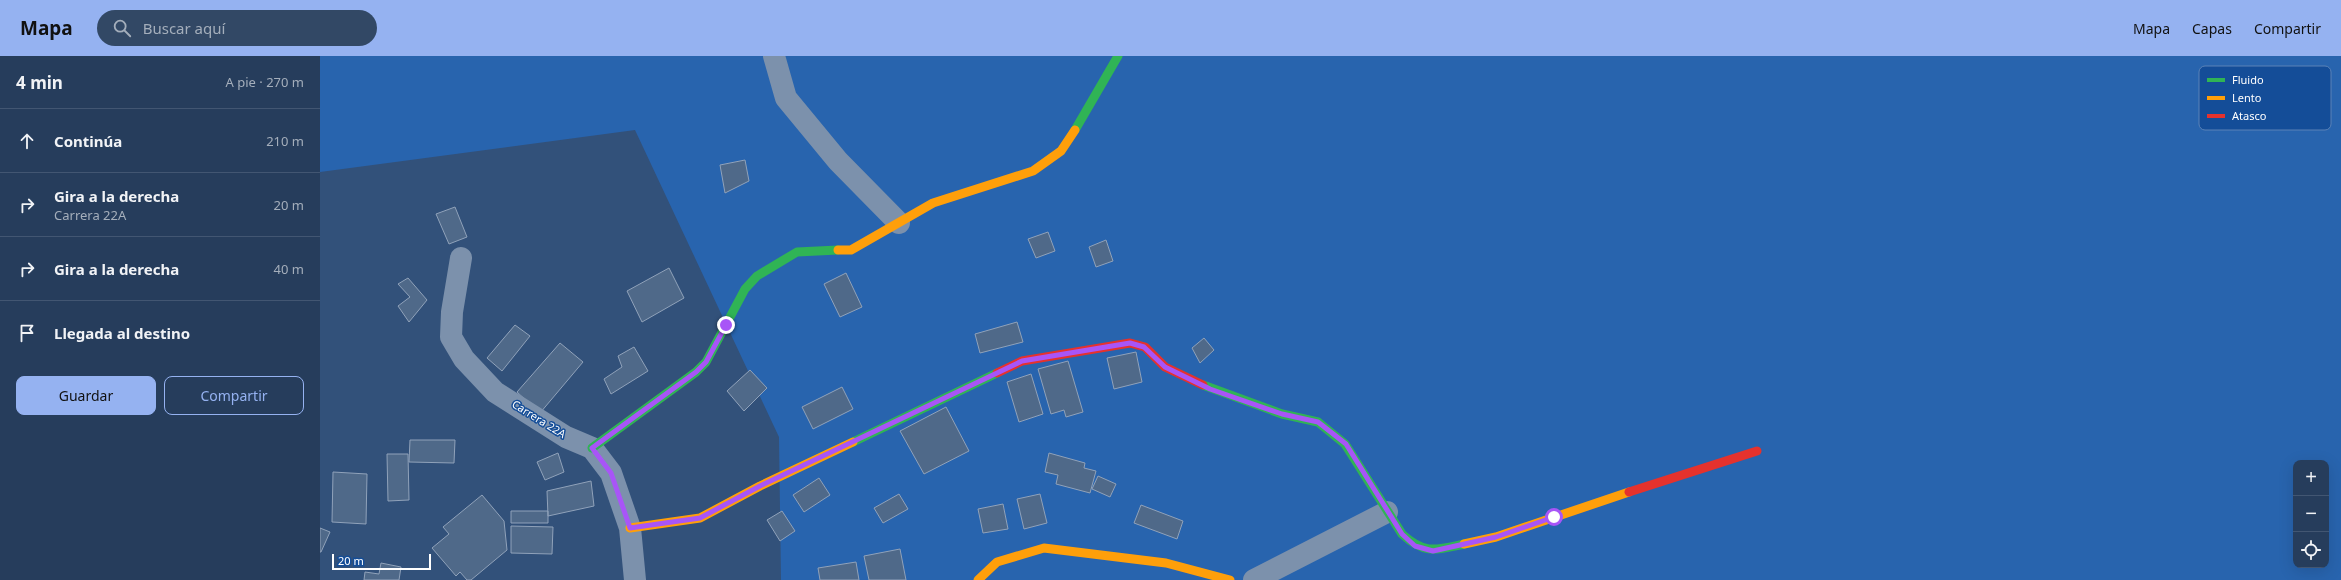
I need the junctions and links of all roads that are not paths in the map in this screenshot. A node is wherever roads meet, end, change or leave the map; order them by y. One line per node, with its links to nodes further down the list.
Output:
1 (774, 56): 3 (street)
2 (1118, 56): 3 (street)
3 (899, 223): 5 (street)
4 (461, 258): 5 (street, Carrera 22A)
5 (592, 448): 8 (street, Carrera 22A)
6 (1757, 451): 7 (street)
7 (1387, 512): 8 (street); 12 (street)
8 (630, 528): 9 (street, Carrera 22A)
9 (635, 580)
10 (978, 580): 11 (street)
11 (1230, 580)
12 (1254, 580)

